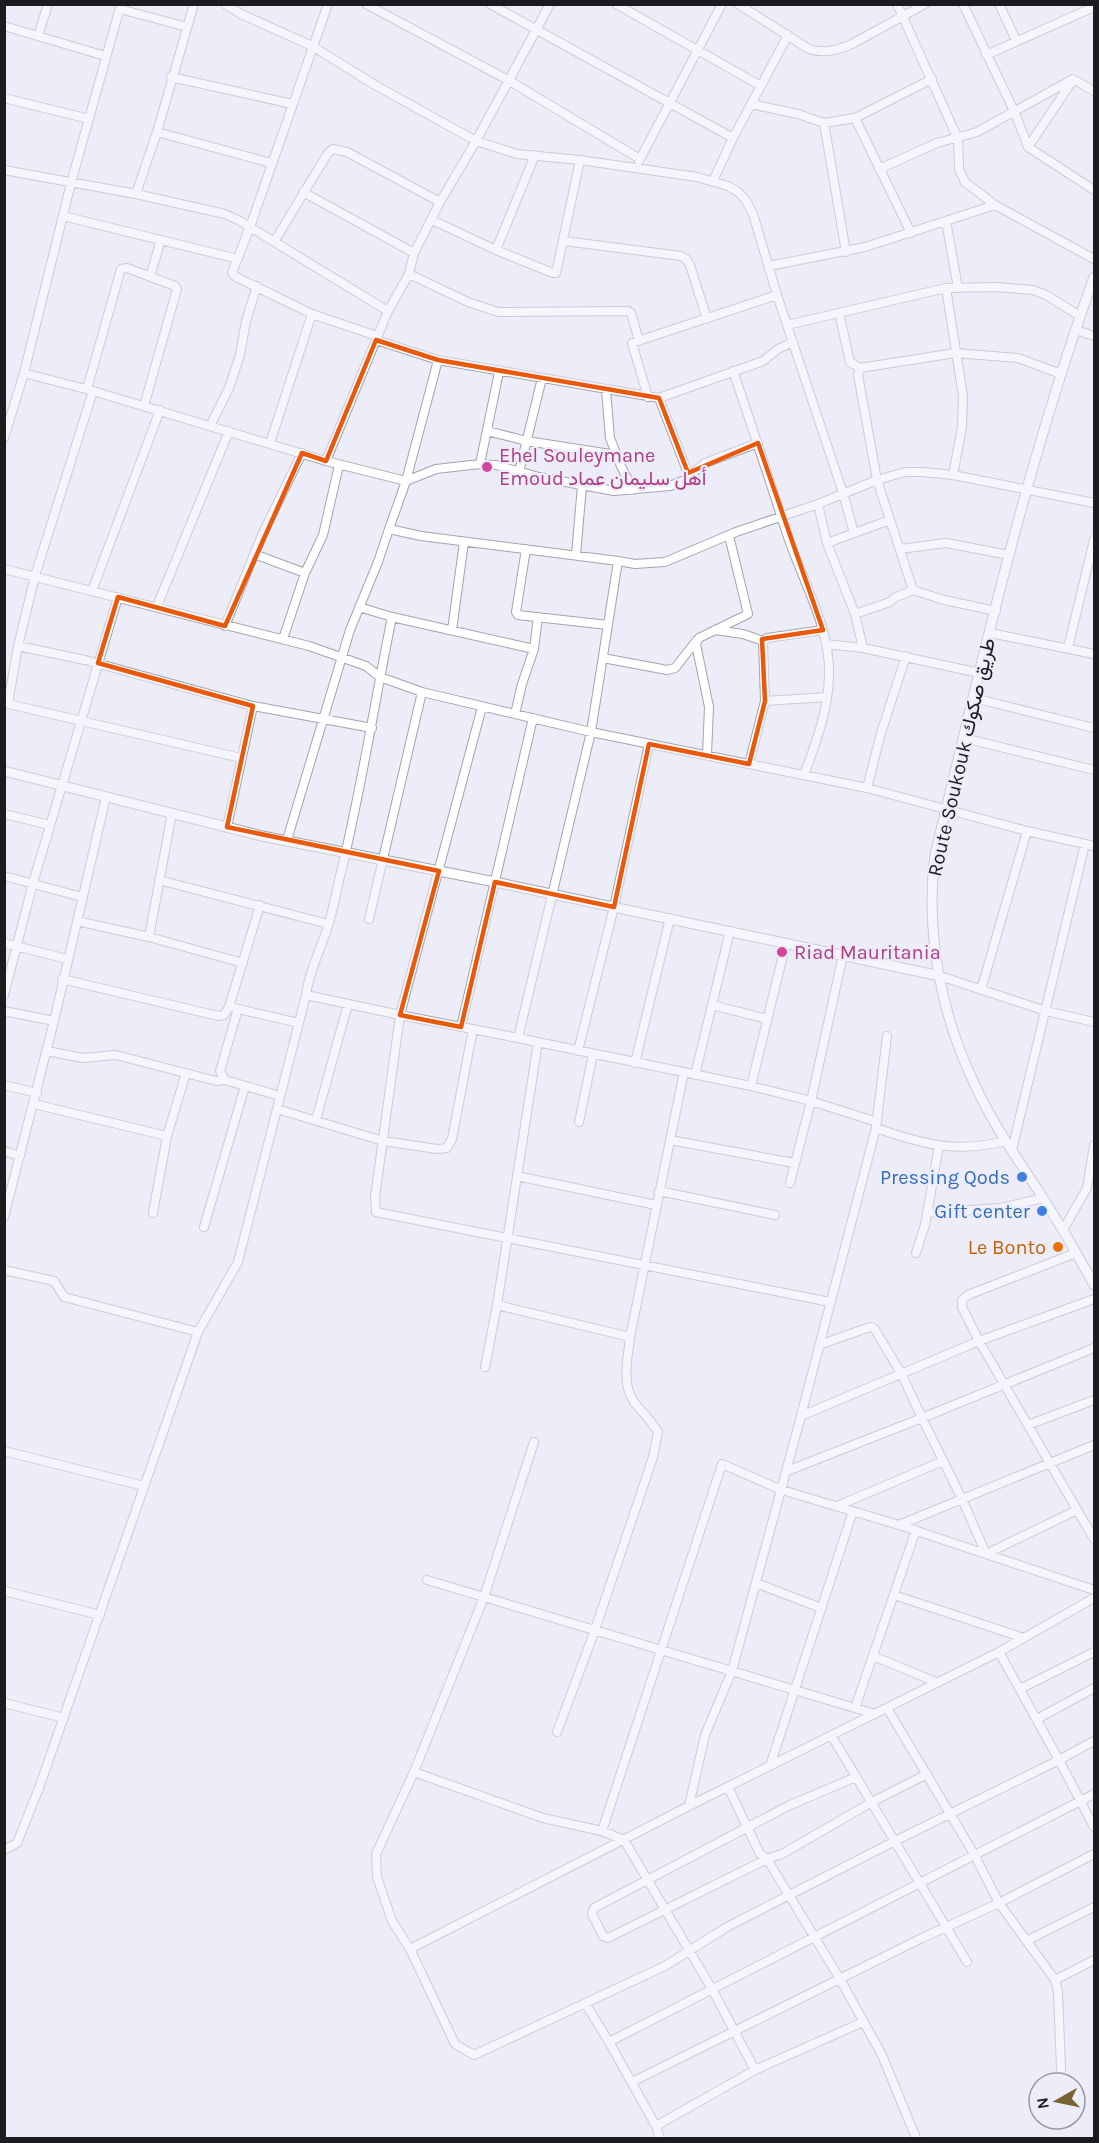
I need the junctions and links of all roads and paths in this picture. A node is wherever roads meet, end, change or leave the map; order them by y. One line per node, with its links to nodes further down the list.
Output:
1 (48, 4): 22 (street)
2 (194, 4): 19 (street)
3 (225, 4): 24 (street)
4 (328, 4): 24 (street)
5 (366, 4): 31 (street)
6 (490, 4): 20 (street)
7 (550, 4): 20 (street)
8 (615, 4): 25 (street)
9 (722, 4): 25 (street)
10 (738, 4): 21 (street)
11 (897, 4): 17 (street)
12 (925, 4): 17 (street)
13 (963, 4): 26 (street)
14 (999, 4): 23 (street)
15 (121, 7): 19 (street); 27 (street)
16 (1095, 7): 23 (street)
17 (902, 16): 21 (street); 29 (street)
18 (4, 27): 22 (street)
19 (187, 27): 28 (street)
20 (537, 29): 31 (street); 35 (street)
21 (788, 35): 32 (street)
22 (38, 36): 27 (street)
23 (1017, 40): 26 (street)
24 (312, 46): 36 (street); 45 (street)
25 (698, 50): 32 (street); 35 (street)
26 (986, 55): 38 (street)
27 (105, 56): 40 (street)
28 (171, 77): 36 (street); 42 (street)
29 (932, 79): 39 (street); 44 (street)
30 (1073, 79): 33 (street); 38 (street); 46 (street)
31 (508, 80): 45 (street); 48 (street)
32 (761, 86): 37 (street)
33 (1095, 91)
34 (4, 98): 40 (street)
35 (669, 102): 43 (street); 48 (street)
36 (292, 104): 50 (street)
37 (752, 104): 41 (street); 43 (street)
38 (1015, 112): 44 (street); 46 (street)
39 (855, 118): 41 (street); 52 (street)
40 (89, 119): 55 (street)
41 (824, 123): 71 (street)
42 (157, 132): 50 (street); 58 (street)
43 (733, 138): 54 (street)
44 (958, 139): 52 (street); 60 (street)
45 (476, 141): 47 (street); 59 (street)
46 (1028, 147): 56 (street)
47 (535, 156): 49 (street); 69 (street)
48 (640, 159): 51 (street)
49 (580, 160): 51 (street); 67 (street)
50 (272, 163): 64 (street)
51 (635, 168): 54 (street)
52 (879, 169): 65 (street)
53 (4, 170): 55 (street)
54 (713, 181): 74 (street)
55 (71, 183): 58 (street); 61 (street)
56 (1095, 190)
57 (303, 192): 59 (street); 68 (street); 70 (street)
58 (136, 194): 64 (street)
59 (440, 201): 62 (street)
60 (995, 205): 63 (street); 73 (street)
61 (63, 216): 66 (street); 98 (street)
62 (432, 220): 69 (street); 70 (street)
63 (946, 221): 65 (street); 80 (street)
64 (250, 227): 68 (street); 72 (street)
65 (911, 233): 71 (street)
66 (161, 240): 72 (street); 76 (street)
67 (564, 241): 69 (street); 86 (street)
68 (274, 242): 82 (street)
69 (496, 250)
70 (414, 252): 75 (street)
71 (846, 252): 74 (street)
72 (238, 259): 78 (street)
73 (1095, 260)
74 (769, 266): 81 (street)
75 (409, 274): 82 (street); 91 (street)
76 (150, 277): 101 (street); 105 (street)
77 (1095, 277): 85 (street, Route Soukouk طريق صكوك)
78 (257, 286): 84 (street); 107 (street)
79 (946, 288): 80 (street); 83 (street); 93 (street)
80 (958, 288): 85 (street)
81 (777, 295): 86 (street); 87 (street)
82 (388, 311): 90 (street)
83 (838, 313): 87 (street); 95 (street)
84 (312, 314): 90 (street); 112 (street)
85 (1080, 316): 88 (street, Route Soukouk طريق صكوك)
86 (707, 319): 91 (street)
87 (787, 325): 92 (street)
88 (1076, 330): 89 (street); 99 (street, Route Soukouk طريق صكوك)
89 (1095, 336)
90 (376, 338): 94 (street); 116 (street)
91 (639, 341): 103 (street)
92 (793, 342): 96 (street); 127 (street)
93 (955, 353): 95 (street); 99 (street); 120 (street)
94 (438, 360): 97 (street); 123 (street)
95 (860, 368): 122 (street)
96 (733, 371): 104 (street); 113 (street)
97 (499, 372): 100 (street); 109 (street)
98 (24, 373): 101 (street); 110 (street)
99 (1061, 374): 126 (street, Route Soukouk طريق صكوك)
100 (542, 378): 102 (street); 111 (street)
101 (90, 390): 105 (street); 146 (street)
102 (606, 390): 103 (street); 115 (street)
103 (648, 397): 104 (street)
104 (659, 398): 121 (street)
105 (144, 406): 106 (street)
106 (160, 411): 107 (street); 148 (street)
107 (210, 426): 108 (street)
108 (229, 431): 112 (street); 150 (street)
109 (487, 431): 111 (street); 117 (street)
110 (4, 438)
111 (527, 441): 115 (street); 119 (street)
112 (270, 443): 114 (street)
113 (758, 443): 121 (street); 130 (street)
114 (302, 453): 116 (street); 140 (street)
115 (616, 455): 125 (street)
116 (326, 461): 118 (street)
117 (480, 464): 119 (street); 123 (street)
118 (339, 465): 123 (street); 145 (street)
119 (519, 472): 124 (street)
120 (953, 475): 122 (street); 126 (street)
121 (689, 476): 125 (street)
122 (877, 480): 127 (street); 131 (street)
123 (406, 481): 132 (street)
124 (582, 486): 125 (street); 141 (street)
125 (633, 490)
126 (1028, 491): 128 (street); 142 (street, Route Soukouk طريق صكوك)
127 (843, 493): 129 (street); 133 (street)
128 (1095, 503)
129 (818, 504): 130 (street); 137 (street)
130 (783, 516): 134 (street); 160 (street)
131 (890, 520): 133 (street); 139 (street)
132 (389, 529): 136 (street); 151 (street)
133 (854, 533): 137 (street)
134 (729, 536): 143 (street); 159 (street)
135 (1095, 540): 168 (street)
136 (464, 542): 138 (street); 158 (street)
137 (827, 543): 153 (street)
138 (526, 549): 141 (street); 155 (street)
139 (900, 549): 142 (street); 147 (street)
140 (254, 554): 145 (street); 156 (street)
141 (576, 555): 143 (street)
142 (1009, 555): 152 (street, Route Soukouk طريق صكوك)
143 (618, 561): 157 (street)
144 (4, 569): 146 (street)
145 (305, 573): 163 (street)
146 (35, 576): 148 (street); 166 (street)
147 (913, 590): 152 (street); 153 (street)
148 (92, 591): 149 (street)
149 (118, 597): 150 (street); 174 (street)
150 (157, 606): 156 (street)
151 (359, 607): 154 (street); 171 (street)
152 (996, 611): 161 (street, Route Soukouk طريق صكوك)
153 (855, 614): 167 (street)
154 (392, 617): 158 (street); 176 (street)
155 (538, 617): 157 (street); 169 (street)
156 (225, 626): 163 (street)
157 (608, 626): 173 (street)
158 (452, 630): 169 (street)
159 (715, 630): 162 (street); 164 (street)
160 (823, 630): 164 (street); 165 (street)
161 (990, 633): 168 (street); 175 (street, Route Soukouk طريق صكوك)
162 (699, 638): 173 (street); 193 (street)
163 (283, 639): 171 (street)
164 (763, 641): 180 (street)
165 (826, 644): 167 (street); 178 (street)
166 (18, 646): 174 (street); 181 (street)
167 (863, 648): 172 (street)
168 (1068, 648): 170 (street)
169 (534, 649): 184 (street)
170 (1095, 654)
171 (341, 657): 176 (street); 185 (street)
172 (906, 657): 175 (street); 200 (street)
173 (603, 658): 190 (street)
174 (98, 663): 182 (street); 187 (street)
175 (980, 674): 179 (street, Route Soukouk طريق صكوك)
176 (380, 677): 177 (street); 188 (street)
177 (422, 692): 183 (street); 212 (street)
178 (827, 697): 180 (street); 198 (street)
179 (974, 698): 189 (street); 191 (street, Route Soukouk طريق صكوك)
180 (765, 701): 195 (street)
181 (6, 703): 187 (street)
182 (253, 706): 185 (street); 194 (street)
183 (482, 706): 184 (street); 213 (street)
184 (515, 714): 186 (street)
185 (323, 718): 188 (street); 208 (street)
186 (533, 718): 190 (street); 216 (street)
187 (81, 720): 194 (street); 199 (street)
188 (372, 728): 211 (street)
189 (1095, 728)
190 (591, 732): 192 (street); 218 (street)
191 (964, 738): 196 (street); 202 (street, Route Soukouk طريق صكوك)
192 (650, 744): 193 (street); 221 (street)
193 (707, 754): 195 (street)
194 (241, 758): 206 (street)
195 (749, 764): 198 (street)
196 (1095, 770)
197 (4, 771): 199 (street)
198 (804, 775): 200 (street)
199 (62, 785): 201 (street); 205 (street)
200 (867, 788): 202 (street)
201 (106, 797): 203 (street); 219 (street)
202 (946, 809): 207 (street); 234 (street, Route Soukouk طريق صكوك)
203 (172, 813): 206 (street); 215 (street)
204 (4, 814): 205 (street)
205 (50, 825): 217 (street)
206 (228, 827): 208 (street)
207 (1027, 831): 209 (street); 236 (street)
208 (287, 840): 211 (street)
209 (1086, 844): 210 (street); 244 (street)
210 (1095, 846)
211 (346, 851): 212 (street); 225 (street)
212 (383, 859): 213 (street); 223 (street)
213 (439, 871): 216 (street); 245 (street)
214 (4, 876): 217 (street)
215 (159, 880): 220 (street); 227 (street)
216 (495, 882): 218 (street); 250 (street)
217 (33, 883): 219 (street); 230 (street)
218 (553, 894): 221 (street); 253 (street)
219 (82, 897): 224 (street)
220 (260, 905): 225 (street); 233 (street)
221 (614, 907): 222 (street); 256 (street)
222 (670, 918): 226 (street); 258 (street)
223 (369, 919)
224 (77, 921): 227 (street); 232 (street)
225 (328, 924): 238 (street)
226 (730, 931): 228 (street); 240 (street)
227 (149, 937): 233 (street)
228 (786, 943): 231 (street); 246 (street)
229 (4, 944): 230 (street)
230 (18, 947): 232 (street); 237 (street)
231 (843, 955): 234 (street); 268 (street)
232 (67, 959): 235 (street)
233 (243, 963): 241 (street)
234 (940, 976): 236 (street); 277 (street, Route Soukouk طريق صكوك)
235 (62, 980): 241 (street); 247 (street)
236 (981, 990): 244 (street)
237 (4, 995)
238 (306, 995): 239 (street); 249 (street)
239 (348, 1004): 245 (street); 271 (street)
240 (712, 1005): 246 (street); 261 (street)
241 (229, 1007): 242 (street)
242 (238, 1010): 249 (street); 262 (street)
243 (4, 1011): 247 (street)
244 (1046, 1011): 248 (street); 280 (street)
245 (400, 1015): 250 (street); 276 (street)
246 (767, 1019): 265 (street)
247 (54, 1022): 255 (street)
248 (1095, 1022)
249 (299, 1023): 267 (street)
250 (461, 1027): 251 (street)
251 (473, 1029): 253 (street); 276 (street)
252 (887, 1036): 273 (street)
253 (518, 1038): 254 (street)
254 (538, 1042): 256 (street); 284 (street)
255 (47, 1051): 260 (street); 266 (street)
256 (578, 1051): 257 (street)
257 (593, 1054): 258 (street); 272 (street)
258 (635, 1063): 259 (street)
259 (684, 1072): 261 (street); 275 (street)
260 (186, 1073): 262 (street); 274 (street)
261 (694, 1075): 265 (street)
262 (225, 1080): 264 (street)
263 (4, 1085): 266 (street)
264 (245, 1086): 267 (street); 294 (street)
265 (751, 1086): 268 (street)
266 (37, 1093): 269 (street)
267 (280, 1096): 270 (street)
268 (811, 1101): 273 (street); 283 (street)
269 (34, 1104): 274 (street); 282 (street)
270 (277, 1108): 271 (street); 305 (street)
271 (316, 1120): 276 (street)
272 (579, 1122)
273 (877, 1125): 279 (street); 303 (street)
274 (167, 1136): 290 (street)
275 (670, 1140): 283 (street); 287 (street)
276 (383, 1141): 296 (street)
277 (1006, 1141): 279 (street); 280 (street, Route Soukouk طريق صكوك)
278 (1095, 1145): 286 (street)
279 (939, 1146): 291 (street)
280 (1012, 1150): 288 (street, Route Soukouk طريق صكوك)
281 (4, 1151): 282 (street)
282 (20, 1156): 293 (street)
283 (794, 1163): 285 (street)
284 (517, 1176): 289 (street); 296 (street)
285 (790, 1184)
286 (1091, 1189): 295 (street)
287 (659, 1191): 289 (street); 292 (street)
288 (1043, 1198): 291 (street); 295 (street, Route Soukouk طريق صكوك)
289 (656, 1205): 299 (street)
290 (153, 1213)
291 (927, 1213): 297 (street)
292 (775, 1215)
293 (4, 1217)
294 (204, 1227)
295 (1064, 1230): 298 (street, Route Soukouk طريق صكوك)
296 (507, 1237): 299 (street); 304 (street)
297 (916, 1253)
298 (1076, 1253): 301 (street, Route Soukouk طريق صكوك); 307 (street)
299 (645, 1266): 303 (street); 306 (street)
300 (4, 1270): 305 (street)
301 (1095, 1284)
302 (1095, 1299): 307 (street)
303 (830, 1302): 308 (street)
304 (497, 1305): 306 (street); 310 (street)
305 (198, 1332): 323 (street)
306 (630, 1337): 342 (street)
307 (979, 1341): 311 (street); 312 (street)
308 (819, 1345): 311 (street); 314 (street)
309 (1095, 1348): 312 (street)
310 (485, 1367)
311 (901, 1373): 314 (street); 315 (street)
312 (1004, 1384): 315 (street); 316 (street)
313 (1095, 1400): 316 (street)
314 (801, 1416): 322 (street)
315 (922, 1418): 320 (street); 322 (street)
316 (1028, 1425): 321 (street)
317 (534, 1442): 338 (street)
318 (1095, 1445): 321 (street)
319 (4, 1451): 323 (street)
320 (943, 1461): 325 (street); 326 (street)
321 (1050, 1464): 325 (street); 327 (street)
322 (787, 1471): 324 (street)
323 (144, 1486): 341 (street)
324 (782, 1490): 326 (street); 334 (street); 344 (street)
325 (962, 1499): 329 (street); 332 (street)
326 (837, 1506): 328 (street)
327 (1077, 1510): 331 (street); 332 (street)
328 (853, 1511): 329 (street); 340 (street)
329 (899, 1525): 330 (street)
330 (916, 1530): 332 (street); 337 (street)
331 (1095, 1539)
332 (986, 1554): 335 (street)
333 (427, 1580): 338 (street)
334 (756, 1583): 340 (street); 348 (street)
335 (1095, 1590)
336 (4, 1591): 341 (street)
337 (894, 1595): 343 (street); 347 (street)
338 (484, 1597): 342 (street); 364 (street)
339 (1095, 1598): 343 (street)
340 (821, 1608): 351 (street)
341 (100, 1615): 357 (street)
342 (595, 1630): 344 (street); 359 (street)
343 (1024, 1638): 345 (street)
344 (662, 1650): 348 (street); 375 (street)
345 (999, 1652): 349 (street); 352 (street)
346 (1095, 1652): 352 (street)
347 (873, 1656): 349 (street); 354 (street)
348 (732, 1671): 351 (street); 371 (street)
349 (936, 1682): 355 (street)
350 (1095, 1688): 358 (street)
351 (794, 1689): 354 (street); 363 (street)
352 (1020, 1689): 358 (street)
353 (4, 1703): 357 (street)
354 (855, 1708): 356 (street)
355 (887, 1708): 356 (street); 365 (street)
356 (875, 1714): 360 (street)
357 (64, 1718): 378 (street)
358 (1037, 1719): 362 (street)
359 (557, 1732)
360 (831, 1736): 363 (street); 366 (street)
361 (1095, 1741): 362 (street)
362 (1059, 1760): 369 (street); 372 (street)
363 (771, 1766): 367 (street)
364 (414, 1772): 375 (street); 391 (street)
365 (927, 1774): 370 (street); 372 (street)
366 (856, 1777): 370 (street); 373 (street)
367 (728, 1787): 371 (street); 373 (street)
368 (1095, 1794): 369 (street)
369 (1081, 1801): 374 (street); 379 (street)
370 (872, 1802): 377 (street); 381 (street)
371 (688, 1806): 376 (street)
372 (951, 1815): 377 (street); 379 (street)
373 (748, 1827): 381 (street); 382 (street)
374 (1095, 1827)
375 (602, 1831): 376 (street)
376 (624, 1840): 382 (street); 391 (street)
377 (895, 1841): 383 (street); 384 (street)
378 (4, 1850)
379 (974, 1854): 383 (street); 385 (street)
380 (1095, 1854): 385 (street)
381 (767, 1859): 384 (street); 387 (street)
382 (647, 1880): 387 (street); 387 (street)
383 (920, 1882): 388 (street); 389 (street)
384 (790, 1895): 389 (street); 392 (street)
385 (999, 1904): 388 (street); 390 (street)
386 (1095, 1907): 390 (street)
387 (666, 1909): 392 (street)
388 (947, 1927): 394 (street); 395 (street)
389 (815, 1937): 395 (street); 397 (street)
390 (1026, 1941): 396 (street)
391 (410, 1948): 398 (street)
392 (690, 1951): 397 (street); 398 (street)
393 (1095, 1960): 396 (street)
394 (967, 1962)
395 (840, 1978): 399 (street); 400 (street)
396 (1055, 1980): 402 (street)
397 (712, 1989): 400 (street); 401 (street)
398 (585, 2003): 401 (street)
399 (863, 2022): 403 (street); 407 (street)
400 (735, 2031): 403 (street); 404 (street)
401 (609, 2042): 404 (street)
402 (1061, 2069)
403 (755, 2070): 405 (street)
404 (632, 2082): 405 (street)
405 (656, 2126): 406 (street)
406 (660, 2139)
407 (916, 2139)

